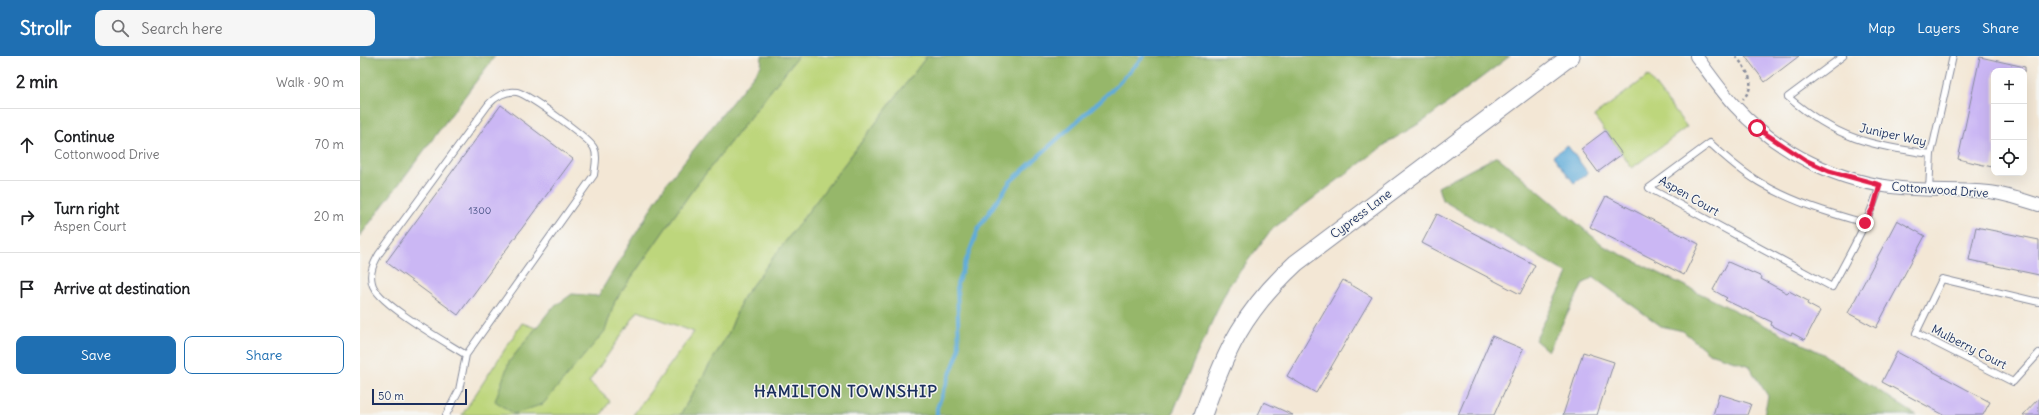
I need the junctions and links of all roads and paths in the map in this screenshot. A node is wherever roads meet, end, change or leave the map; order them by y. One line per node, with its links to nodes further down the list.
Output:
1 (1571, 56): 16 (street, Cypress Lane)
2 (1696, 56): 6 (street, Cottonwood Drive)
3 (1736, 56): 6 (path)
4 (1843, 56): 7 (lane, Juniper Way)
5 (1953, 56): 7 (lane, Juniper Way)
6 (1736, 107): 8 (street, Cottonwood Drive)
7 (1931, 154): 9 (lane, Juniper Way)
8 (1880, 185): 9 (street, Cottonwood Drive); 11 (lane, Aspen Court)
9 (1929, 190): 10 (street, Cottonwood Drive)
10 (2039, 205)
11 (1865, 223): 11 (lane, Aspen Court)
12 (2039, 302): 13 (lane, Mulberry Court)
13 (2039, 354)
14 (466, 355): 14 (lane); 15 (lane)
15 (446, 415)
16 (1203, 415)

